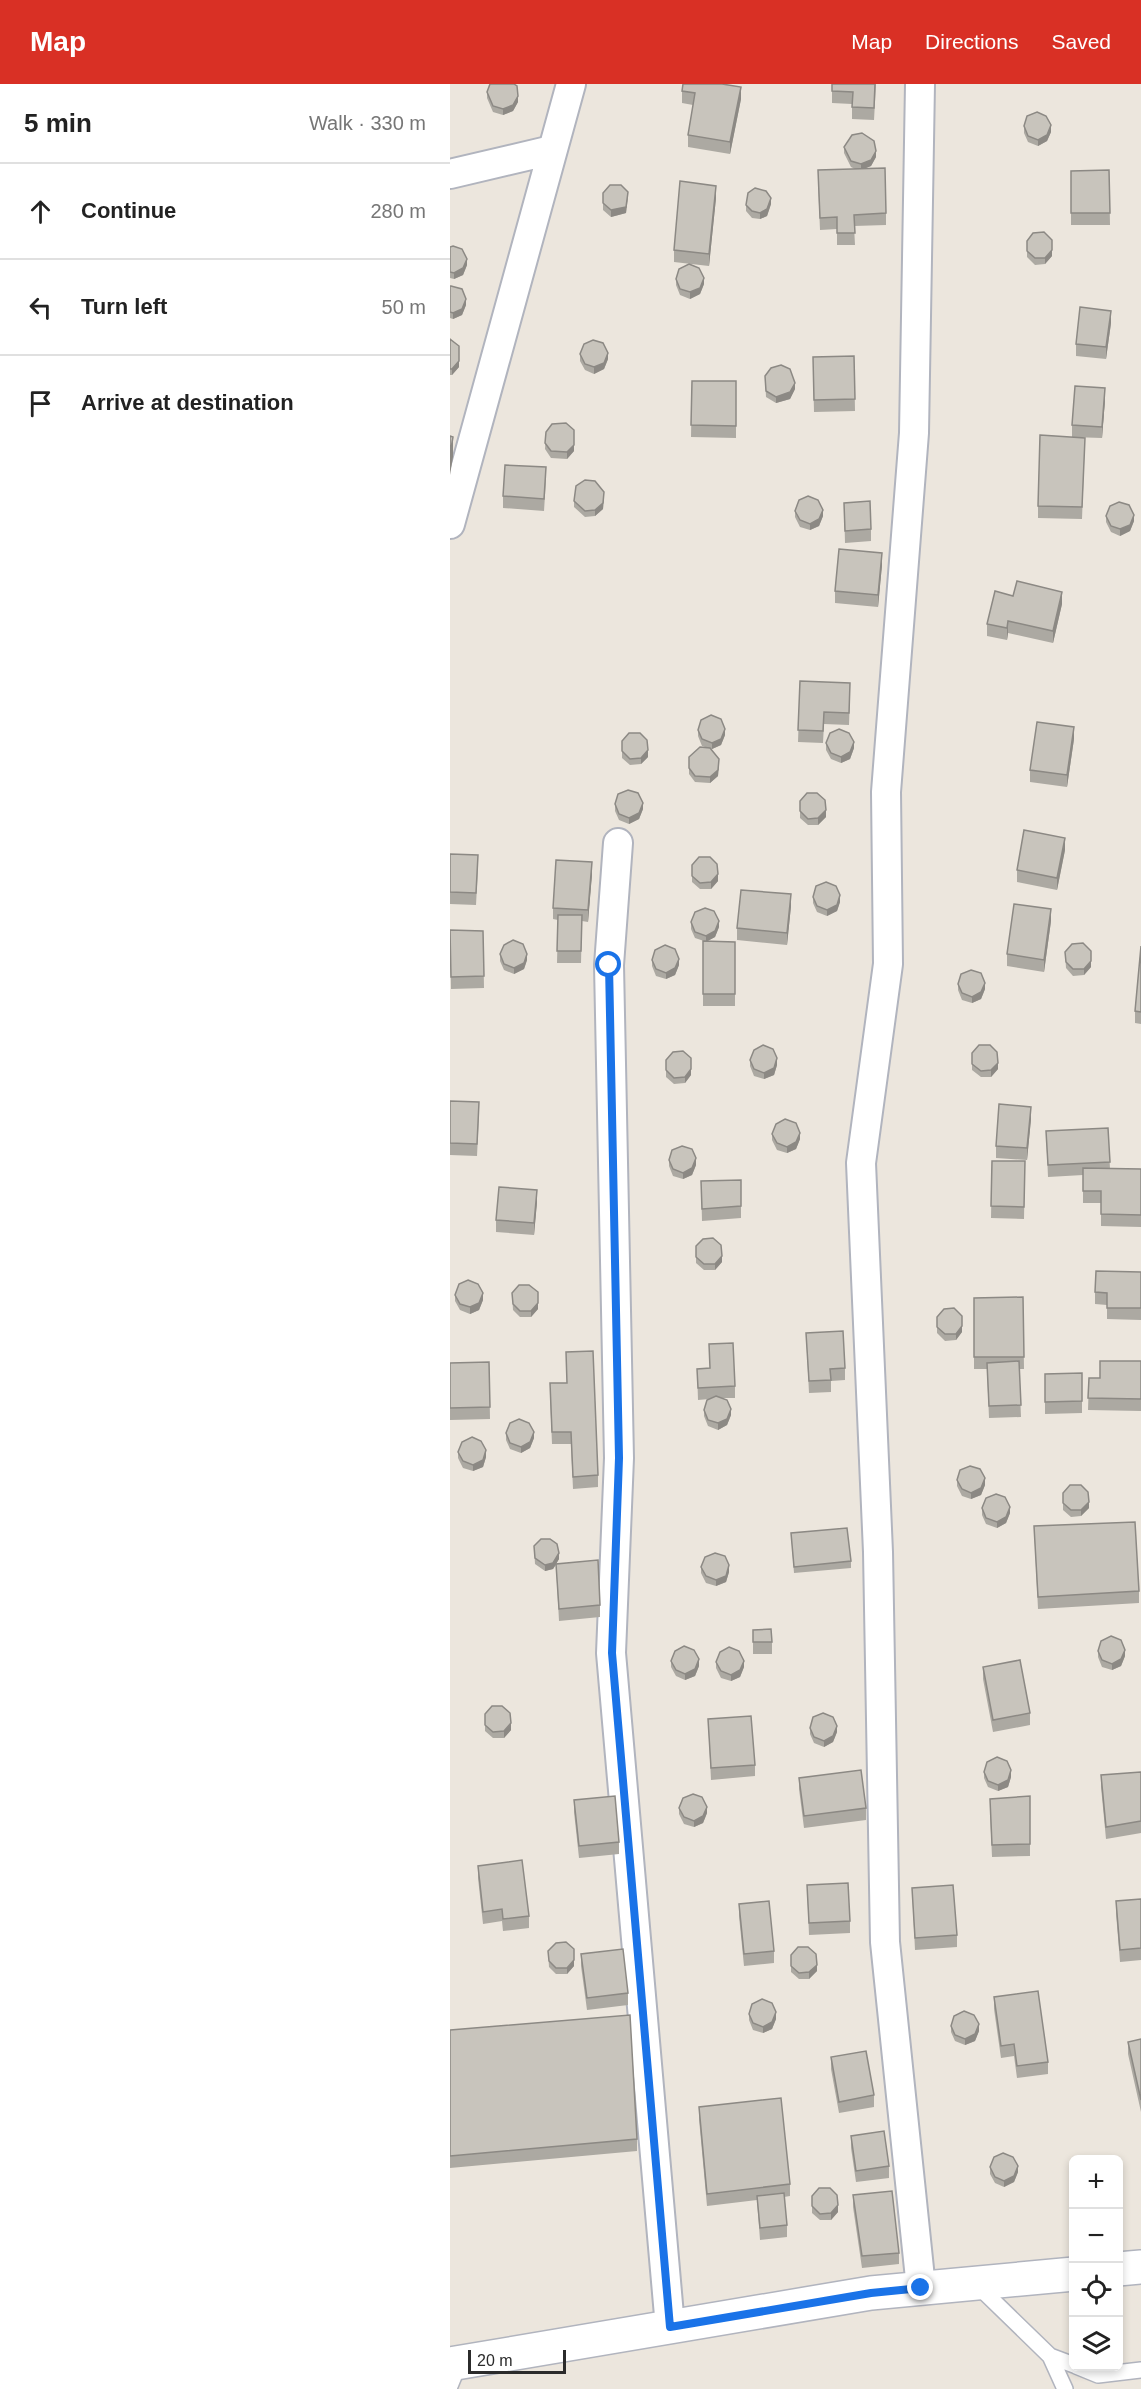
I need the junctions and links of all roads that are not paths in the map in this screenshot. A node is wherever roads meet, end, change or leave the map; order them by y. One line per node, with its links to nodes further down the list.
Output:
1 (571, 84): 3 (street)
2 (920, 84): 11 (street)
3 (552, 150): 4 (street); 5 (street)
4 (450, 174)
5 (451, 513)
6 (618, 843): 12 (street)
7 (1141, 2267): 8 (main road)
8 (1123, 2269)
9 (1069, 2274): 10 (main road)
10 (974, 2283): 11 (main road); 13 (lane)
11 (921, 2288): 12 (main road)
12 (670, 2327): 16 (main road)
13 (1050, 2356): 14 (lane); 18 (lane)
14 (1069, 2364)
15 (1141, 2370): 17 (lane)
16 (453, 2371)
17 (1088, 2371)
18 (1065, 2389)

